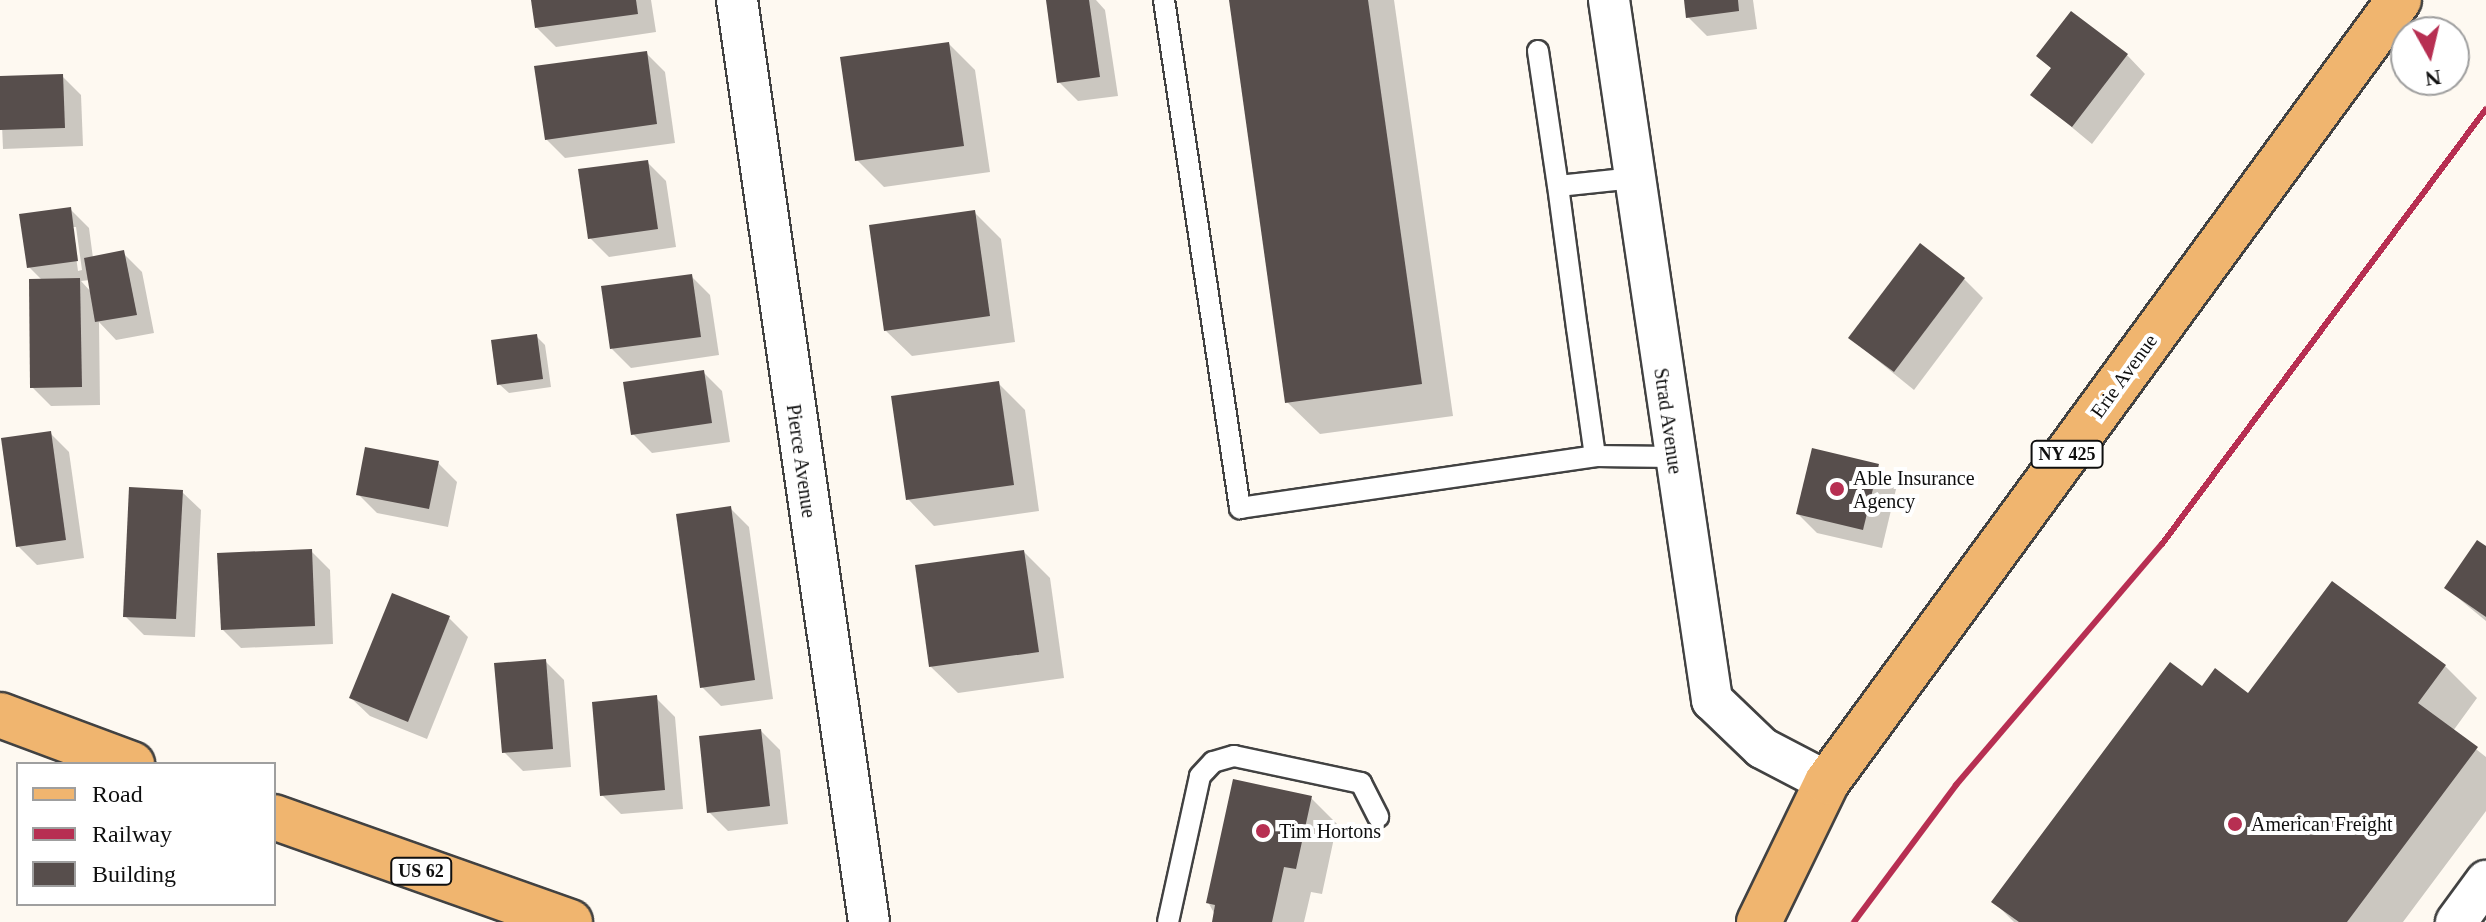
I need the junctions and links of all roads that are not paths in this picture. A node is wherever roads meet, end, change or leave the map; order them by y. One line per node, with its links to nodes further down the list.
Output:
1 (737, 0): 17 (street, Pierce Avenue)
2 (1164, 0): 8 (lane)
3 (1609, 0): 6 (street, Strad Avenue)
4 (2399, 0): 12 (main road, Erie Avenue / NY 425)
5 (1538, 51): 7 (lane)
6 (1634, 178): 7 (lane); 9 (street, Strad Avenue)
7 (1558, 186): 8 (lane)
8 (1595, 456): 9 (lane)
9 (1673, 457): 12 (street, Strad Avenue)
10 (0, 715): 11 (main road)
11 (127, 762)
12 (1827, 782): 19 (main road, Erie Avenue / NY 425)
13 (1378, 817): 18 (lane)
14 (276, 818): 16 (main road, US 62)
15 (2486, 881): 20 (street)
16 (570, 922)
17 (869, 922)
18 (1168, 922)
19 (1759, 922)
20 (2456, 922)

